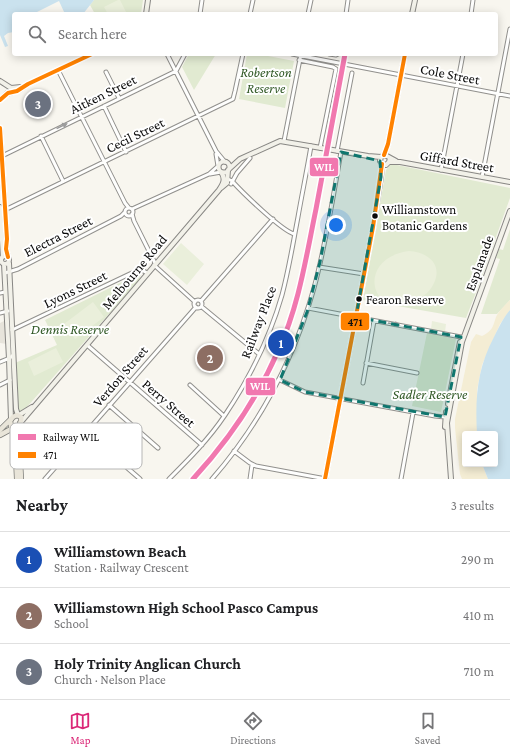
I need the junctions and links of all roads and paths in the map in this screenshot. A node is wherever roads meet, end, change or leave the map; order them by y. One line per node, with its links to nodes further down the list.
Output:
1 (148, 0): 8 (street)
2 (202, 0): 9 (street)
3 (253, 0): 10 (street)
4 (311, 0): 11 (street)
5 (348, 0): 12 (street)
6 (415, 0): 13 (street)
7 (473, 0): 14 (street)
8 (146, 12)
9 (200, 12)
10 (250, 12)
11 (308, 12)
12 (346, 12)
13 (412, 12)
14 (471, 12)
15 (510, 29): 35 (street)
16 (88, 56): 25 (street)
17 (168, 56): 26 (street)
18 (184, 56): 26 (street)
19 (243, 56): 40 (street, Cecil Street)
20 (300, 56): 24 (street)
21 (305, 56): 29 (street, Cole Street)
22 (405, 56): 29 (street)
23 (463, 56): 33 (street)
24 (299, 60): 44 (street); 46 (street)
25 (58, 70): 31 (street); 41 (street)
26 (176, 71): 37 (street, Aitken Street); 40 (street)
27 (106, 72): 37 (street)
28 (352, 73): 48 (street)
29 (401, 75): 33 (street, Cole Street); 53 (street)
30 (0, 81): 32 (street)
31 (28, 84): 32 (street); 34 (street)
32 (7, 85): 34 (street)
33 (457, 86): 35 (street, Cole Street); 58 (street)
34 (7, 94): 38 (street)
35 (498, 94): 36 (street, Cole Street); 61 (street)
36 (510, 96)
37 (119, 98): 39 (street, Aitken Street)
38 (1, 99)
39 (104, 106): 41 (street, Aitken Street); 49 (street)
40 (198, 116): 47 (street); 49 (street, Cecil Street)
41 (82, 117): 43 (street, Aitken Street, one-way to 41); 54 (street)
42 (0, 128): 50 (street)
43 (41, 136): 50 (street, Aitken Street); 62 (street)
44 (284, 141): 45 (street, Giffard Street); 52 (street)
45 (311, 146): 46 (street, Giffard Street); 69 (street, Railway Place)
46 (320, 148): 48 (street, Giffard Street)
47 (216, 151): 55 (street); 56 (street)
48 (339, 151): 53 (street, Giffard Street); 72 (street)
49 (126, 152): 54 (street, Cecil Street)
50 (2, 156): 65 (street)
51 (250, 158): 63 (street, Melbourne Road)
52 (240, 159): 55 (street); 57 (street)
53 (385, 160): 58 (street, Giffard Street); 75 (street)
54 (104, 162): 62 (street, Cecil Street); 67 (street)
55 (225, 162): 56 (street); 57 (street)
56 (218, 166): 59 (street); 60 (street, Electra Street)
57 (229, 169): 59 (street); 63 (street)
58 (441, 170): 61 (street, Giffard Street)
59 (221, 172): 60 (street, Electra Street); 63 (street)
60 (209, 174): 67 (street, Electra Street)
61 (482, 177): 64 (street, Giffard Street)
62 (63, 181): 65 (street, Cecil Street)
63 (229, 182): 68 (street); 71 (street, Melbourne Road)
64 (510, 182)
65 (2, 208): 70 (street)
66 (510, 210): 89 (street, Esplanade)
67 (129, 212): 71 (street); 73 (street, Electra Street)
68 (273, 219): 69 (street); 78 (street)
69 (294, 234): 91 (street, Railway Place)
70 (3, 260): 73 (street); 73 (street)
71 (155, 264): 74 (street, Melbourne Road); 79 (street)
72 (319, 267): 75 (street); 82 (street)
73 (7, 272): 76 (street); 84 (street)
74 (147, 273): 88 (street, Lyons Street); 90 (street, Melbourne Road)
75 (364, 274): 86 (street)
76 (5, 292): 77 (street); 83 (street)
77 (0, 293)
78 (201, 301): 79 (street); 80 (street)
79 (195, 302): 81 (street)
80 (202, 306): 81 (street); 91 (street)
81 (196, 307): 99 (street, Verdon Street)
82 (308, 308): 86 (street); 98 (street)
83 (6, 311): 84 (street); 85 (street); 93 (street)
84 (11, 311): 88 (street)
85 (0, 313)
86 (356, 317): 87 (street); 103 (street)
87 (374, 321): 89 (street, one-way to 89); 95 (street)
88 (12, 330): 92 (street)
89 (462, 337): 109 (street, Esplanade)
90 (87, 345): 99 (street, Perry Street); 104 (street, Melbourne Road)
91 (259, 354): 108 (street, Railway Place)
92 (13, 355): 93 (street); 107 (street)
93 (9, 359): 94 (street); 97 (street)
94 (0, 362)
95 (366, 363): 96 (street); 100 (street)
96 (417, 373)
97 (10, 380): 101 (street); 110 (street)
98 (280, 380): 103 (street); 121 (street)
99 (129, 382): 105 (street, Verdon Street); 119 (street, Perry Street)
100 (363, 383)
101 (0, 385)
102 (190, 385): 108 (street)
103 (340, 399): 106 (street); 134 (street)
104 (35, 404): 107 (street, Melbourne Road); 111 (street, Melbourne Road)
105 (109, 405): 113 (street, Verdon Street); 114 (street)
106 (413, 413): 109 (street); 135 (street)
107 (19, 415): 110 (main road); 111 (main road)
108 (224, 416): 119 (street, Railway Place)
109 (446, 418): 136 (street, Esplanade)
110 (11, 419): 112 (main road); 115 (main road)
111 (20, 422)
112 (11, 423)
113 (94, 423)
114 (130, 423)
115 (0, 430)
116 (10, 430): 118 (main road)
117 (142, 434): 120 (street)
118 (0, 435)
119 (202, 445): 131 (street, Railway Place)
120 (158, 448)
121 (234, 451): 122 (street); 132 (street)
122 (252, 464): 133 (street); 134 (street)
123 (17, 469): 127 (main road)
124 (20, 469): 128 (main road)
125 (54, 469): 129 (street, Verdon Street)
126 (129, 469): 130 (street)
127 (17, 479)
128 (21, 479)
129 (45, 479)
130 (140, 479)
131 (169, 479)
132 (212, 479)
133 (250, 479)
134 (326, 479)
135 (401, 479)
136 (451, 479)

